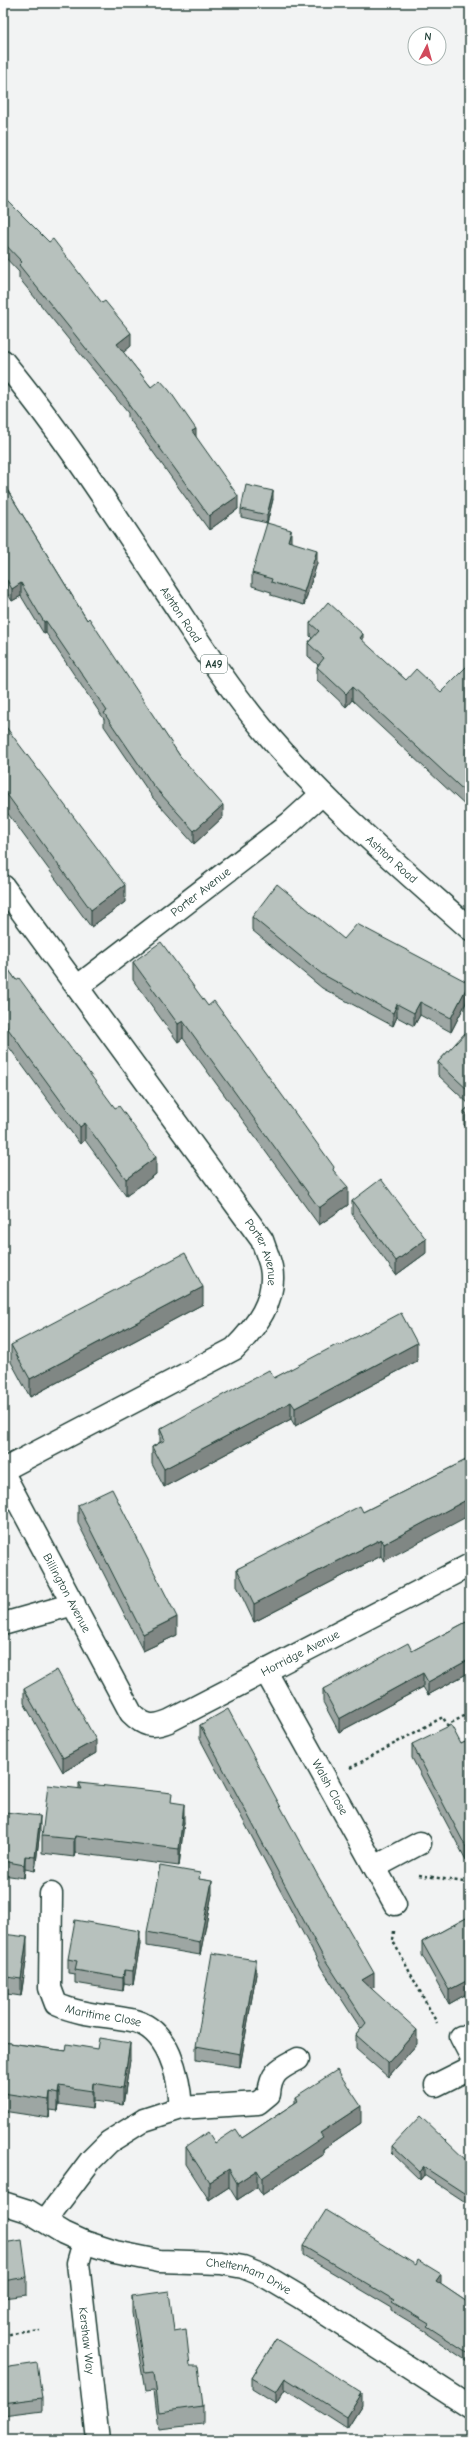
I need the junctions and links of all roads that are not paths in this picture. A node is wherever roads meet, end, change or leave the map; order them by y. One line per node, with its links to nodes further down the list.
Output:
1 (3, 361): 2 (street, Ashton Road / A49)
2 (322, 794): 4 (street, Ashton Road / A49); 5 (street, Porter Avenue)
3 (3, 886): 5 (street, Porter Avenue)
4 (470, 929)
5 (78, 987): 6 (street, Porter Avenue)
6 (3, 1472): 8 (street, Billington Avenue)
7 (470, 1565): 10 (street, Horridge Avenue)
8 (74, 1604): 9 (street); 11 (street, Billington Avenue)
9 (3, 1624)
10 (266, 1670): 11 (street, Horridge Avenue); 13 (street, Walsh Close)
11 (131, 1713)
12 (420, 1843): 13 (street)
13 (375, 1868): 15 (street, Walsh Close)
14 (51, 1894): 19 (street, Maritime Close)
15 (395, 1904)
16 (298, 2059): 19 (street)
17 (470, 2068): 18 (street)
18 (436, 2085)
19 (181, 2108): 21 (street)
20 (3, 2203): 21 (street, Cheltenham Drive)
21 (45, 2221): 22 (street, Cheltenham Drive)
22 (84, 2242): 23 (street, Cheltenham Drive); 24 (street, Kershaw Way)
23 (470, 2407)
24 (98, 2440)

